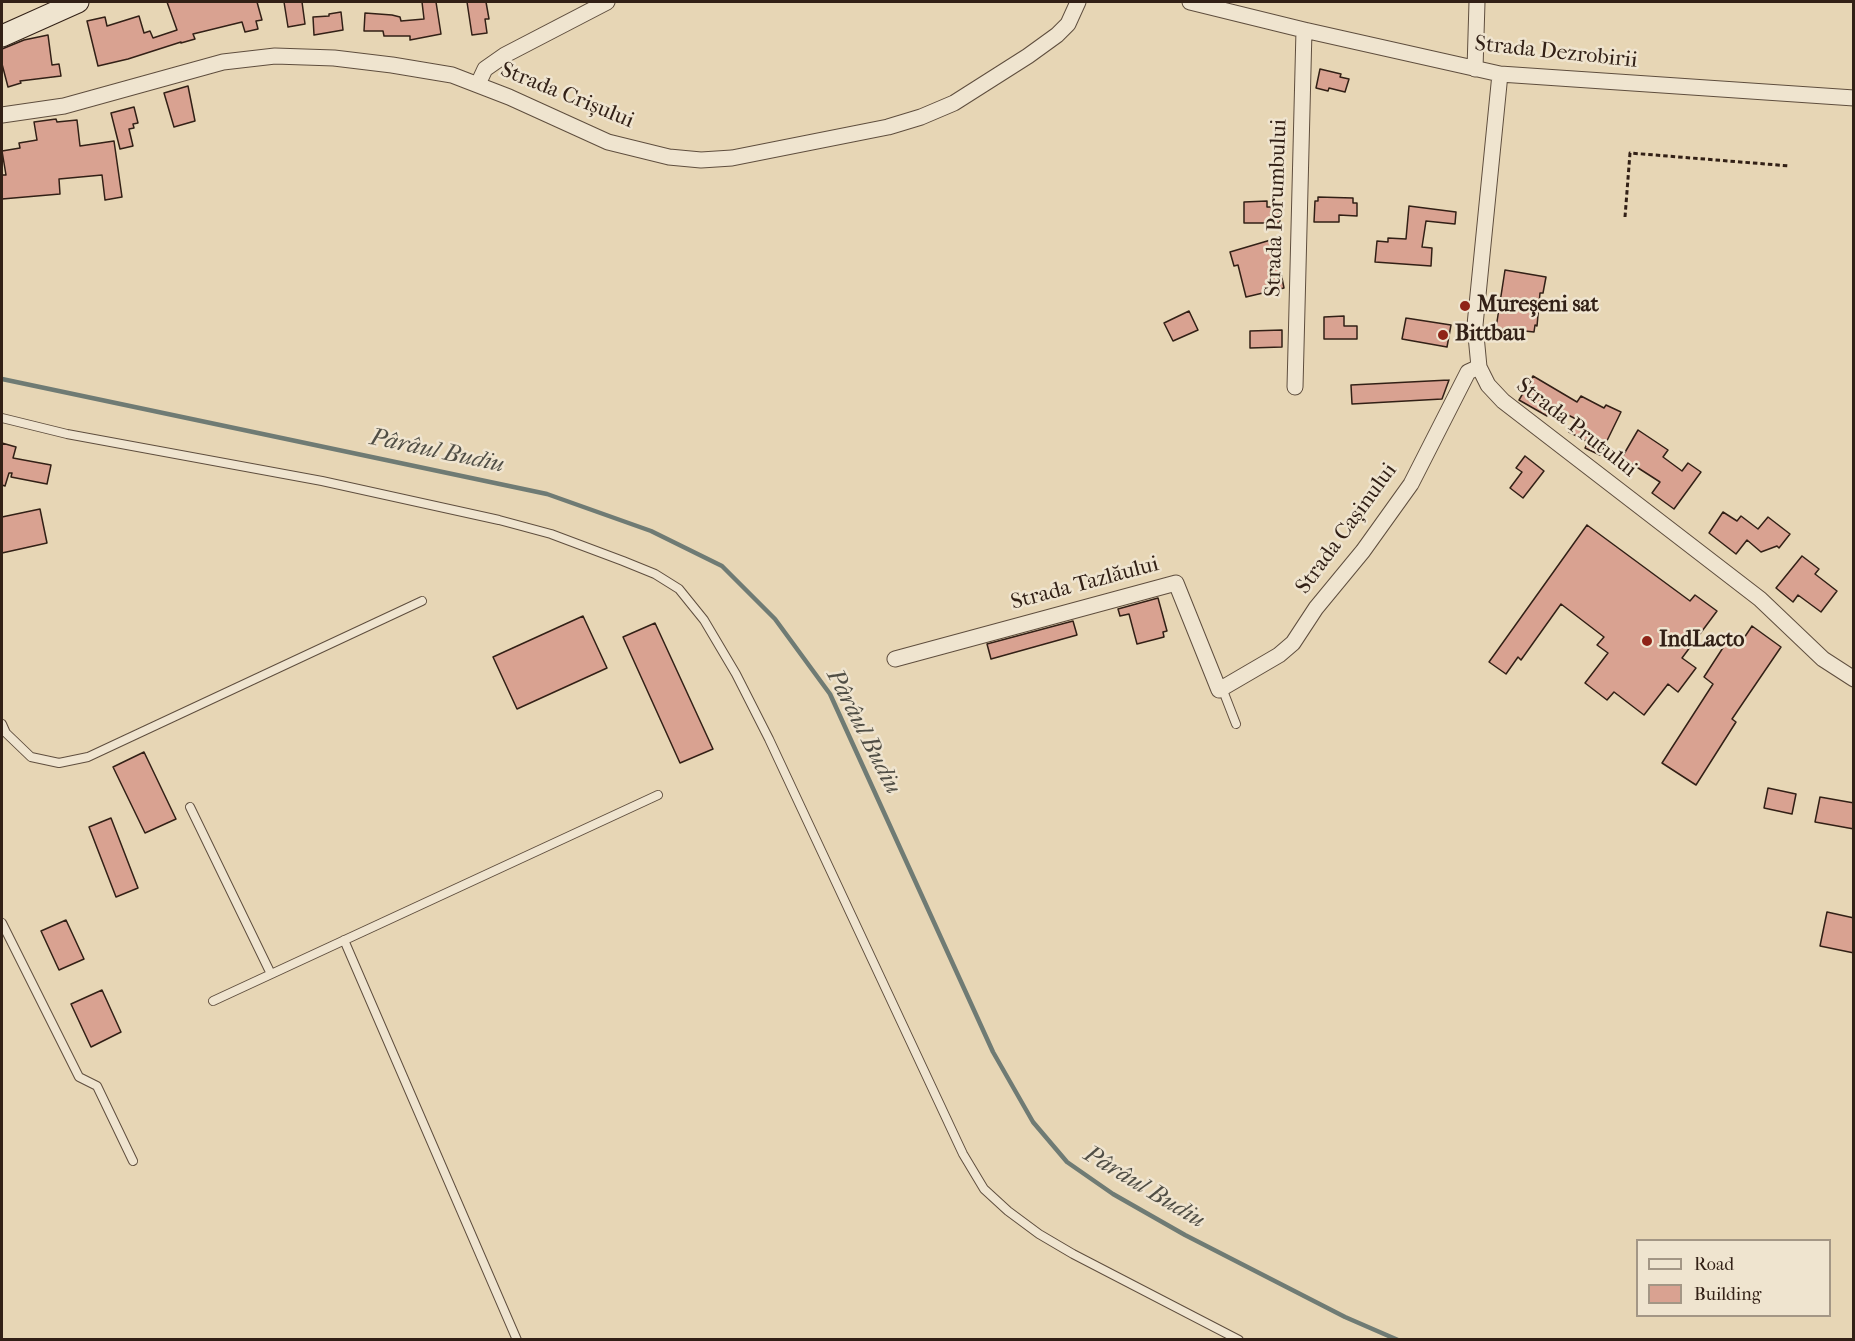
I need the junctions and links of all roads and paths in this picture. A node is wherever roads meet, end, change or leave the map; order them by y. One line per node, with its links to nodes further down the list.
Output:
1 (78, 2): 7 (main road)
2 (607, 2): 10 (street)
3 (1078, 2): 10 (street, Strada Crișului)
4 (1190, 2): 6 (street, Strada Dezrobirii)
5 (1477, 2): 8 (street)
6 (1304, 30): 8 (street, Strada Dezrobirii); 16 (street, Strada Porumbului)
7 (2, 36)
8 (1475, 69): 9 (street, Strada Dezrobirii)
9 (1500, 74): 11 (street, Strada Dezrobirii); 15 (street, Strada Prutului)
10 (478, 84): 12 (street, Strada Crișului)
11 (1854, 98)
12 (2, 115)
13 (1790, 166): 14 (path)
14 (1625, 217)
15 (1479, 367): 20 (street, Strada Prutului); 21 (street, Strada Cașinului)
16 (1295, 387)
17 (2, 418): 32 (lane)
18 (422, 601): 22 (lane)
19 (895, 659): 21 (street, Strada Tazlăului)
20 (1854, 679)
21 (1221, 689): 23 (lane)
22 (2, 724)
23 (1236, 724)
24 (658, 795): 27 (lane)
25 (190, 807): 28 (lane)
26 (2, 923): 30 (lane)
27 (344, 940): 28 (lane); 31 (lane)
28 (271, 974): 29 (lane)
29 (213, 1001)
30 (133, 1161)
31 (518, 1340)
32 (1239, 1340)

